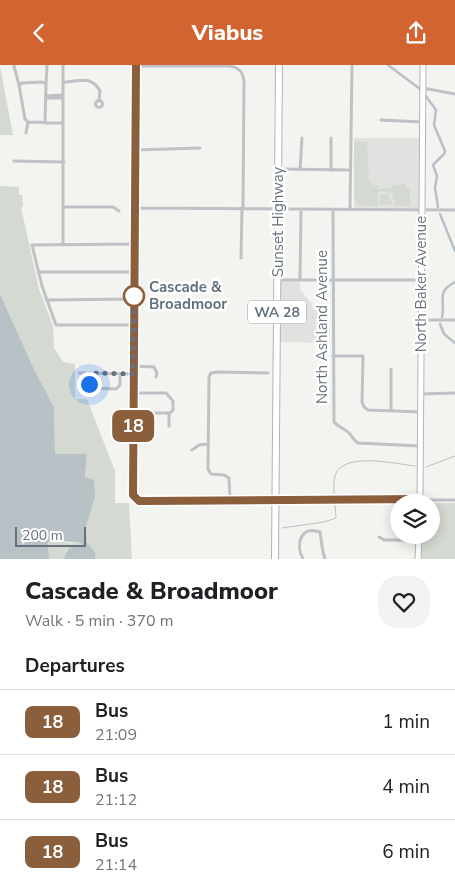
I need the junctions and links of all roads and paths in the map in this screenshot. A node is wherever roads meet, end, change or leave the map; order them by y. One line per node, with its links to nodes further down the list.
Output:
1 (47, 65): 10 (street)
2 (63, 65): 9 (street)
3 (279, 65): 29 (highway, Sunset Highway / WA 28)
4 (352, 65): 32 (street)
5 (423, 65): 12 (main road, North Baker Avenue)
6 (14, 66): 11 (street)
7 (136, 66): 8 (street); 26 (street)
8 (206, 66): 35 (street)
9 (63, 82): 15 (street); 16 (street)
10 (46, 84): 11 (street); 14 (street)
11 (19, 85): 18 (street)
12 (422, 88): 13 (street); 19 (main road, North Baker Avenue)
13 (455, 94)
14 (46, 97): 15 (street); 20 (street)
15 (63, 97): 21 (street)
16 (99, 101)
17 (380, 120): 19 (street)
18 (28, 122): 20 (street); 22 (street)
19 (422, 122): 40 (main road, North Baker Avenue)
20 (45, 123): 21 (street)
21 (63, 123): 28 (street)
22 (26, 133)
23 (331, 138): 31 (street)
24 (302, 139): 30 (street)
25 (200, 148): 26 (street)
26 (135, 149): 34 (street)
27 (14, 161): 28 (street)
28 (64, 162): 33 (street)
29 (278, 169): 30 (street); 36 (highway, Sunset Highway / WA 28)
30 (300, 170): 31 (street)
31 (331, 170): 32 (street)
32 (350, 170): 39 (street)
33 (63, 207): 42 (street); 43 (street)
34 (135, 208): 35 (street); 44 (street)
35 (243, 209): 36 (street); 45 (street)
36 (278, 209): 37 (street); 48 (highway, Sunset Highway / WA 28)
37 (301, 209): 38 (street); 49 (street)
38 (333, 209): 39 (street); 50 (street, North Ashland Avenue)
39 (350, 209): 40 (street)
40 (422, 210): 41 (street); 51 (main road, North Baker Avenue)
41 (455, 210)
42 (119, 211)
43 (63, 245): 44 (street); 46 (street)
44 (135, 245): 47 (street)
45 (241, 258)
46 (38, 272): 47 (street); 53 (street)
47 (134, 272): 52 (street)
48 (277, 280): 49 (street); 81 (highway, Sunset Highway / WA 28)
49 (300, 280): 50 (street)
50 (333, 280): 51 (street); 57 (street, North Ashland Avenue)
51 (421, 280): 54 (main road, North Baker Avenue)
52 (134, 299): 53 (street); 56 (street)
53 (46, 300): 56 (street)
54 (421, 320): 55 (street); 68 (main road, North Baker Avenue)
55 (455, 320)
56 (133, 325): 58 (street)
57 (333, 356): 69 (street); 75 (street, North Ashland Avenue)
58 (133, 366): 64 (street); 65 (street)
59 (391, 369): 69 (street)
60 (78, 373): 61 (street)
61 (89, 373): 62 (street); 62 (street)
62 (120, 373): 64 (street)
63 (268, 373): 74 (street)
64 (133, 374): 66 (street)
65 (156, 377)
66 (133, 393): 71 (street); 72 (street)
67 (455, 393): 68 (street)
68 (421, 394): 70 (main road, North Baker Avenue)
69 (391, 411): 70 (street)
70 (420, 411): 75 (main road, North Baker Avenue)
71 (133, 413): 72 (street); 80 (street)
72 (169, 413): 73 (street)
73 (169, 426)
74 (208, 444): 76 (street); 80 (street)
75 (420, 446): 77 (main road, North Baker Avenue)
76 (192, 450)
77 (420, 494)
78 (440, 500): 79 (street)
79 (455, 500)
80 (230, 501): 81 (street)
81 (276, 501): 82 (street); 86 (highway, Sunset Highway / WA 28)
82 (390, 501)
83 (379, 537): 84 (street)
84 (390, 539)
85 (419, 544): 89 (main road)
86 (275, 559)
87 (303, 559): 88 (street)
88 (325, 559)
89 (418, 559)

